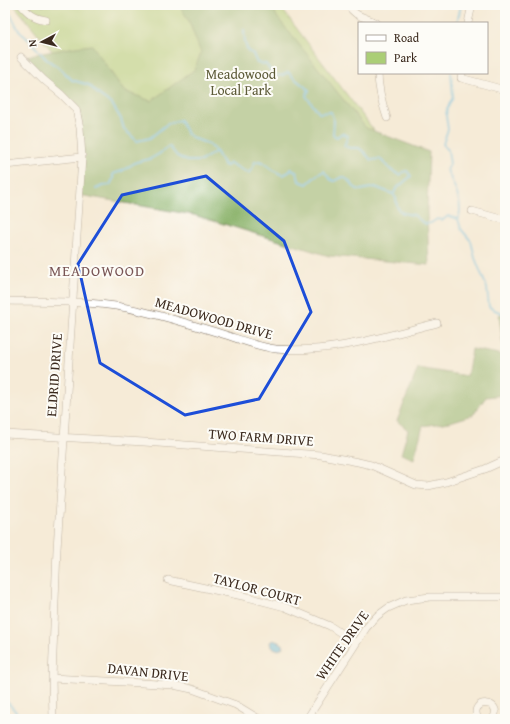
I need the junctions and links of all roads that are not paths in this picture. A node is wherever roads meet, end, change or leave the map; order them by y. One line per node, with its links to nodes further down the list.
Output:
1 (21, 5): 4 (street)
2 (348, 5): 5 (street)
3 (472, 5): 6 (street)
4 (46, 20)
5 (372, 22)
6 (468, 22)
7 (21, 57): 12 (street, ELDRID DRIVE)
8 (378, 74): 11 (street)
9 (461, 75): 10 (street)
10 (505, 90)
11 (387, 118)
12 (82, 157): 13 (street); 17 (street, ELDRID DRIVE)
13 (5, 165)
14 (472, 211): 15 (street)
15 (505, 220)
16 (5, 301): 17 (street, MEADOWOOD DRIVE)
17 (72, 302): 18 (street, MEADOWOOD DRIVE); 20 (street, ELDRID DRIVE)
18 (437, 323)
19 (5, 434): 20 (street, TWO FARM DRIVE)
20 (63, 437): 21 (street, TWO FARM DRIVE); 25 (street, ELDRID DRIVE)
21 (505, 460)
22 (168, 580): 24 (street, TAYLOR COURT)
23 (505, 598): 24 (street, WHITE DRIVE)
24 (356, 643): 28 (street, WHITE DRIVE)
25 (52, 678): 26 (street, ELDRID DRIVE); 27 (street, DAVAN DRIVE)
26 (53, 719)
27 (259, 719)
28 (307, 719)
29 (478, 719): 30 (street)
30 (493, 719)

